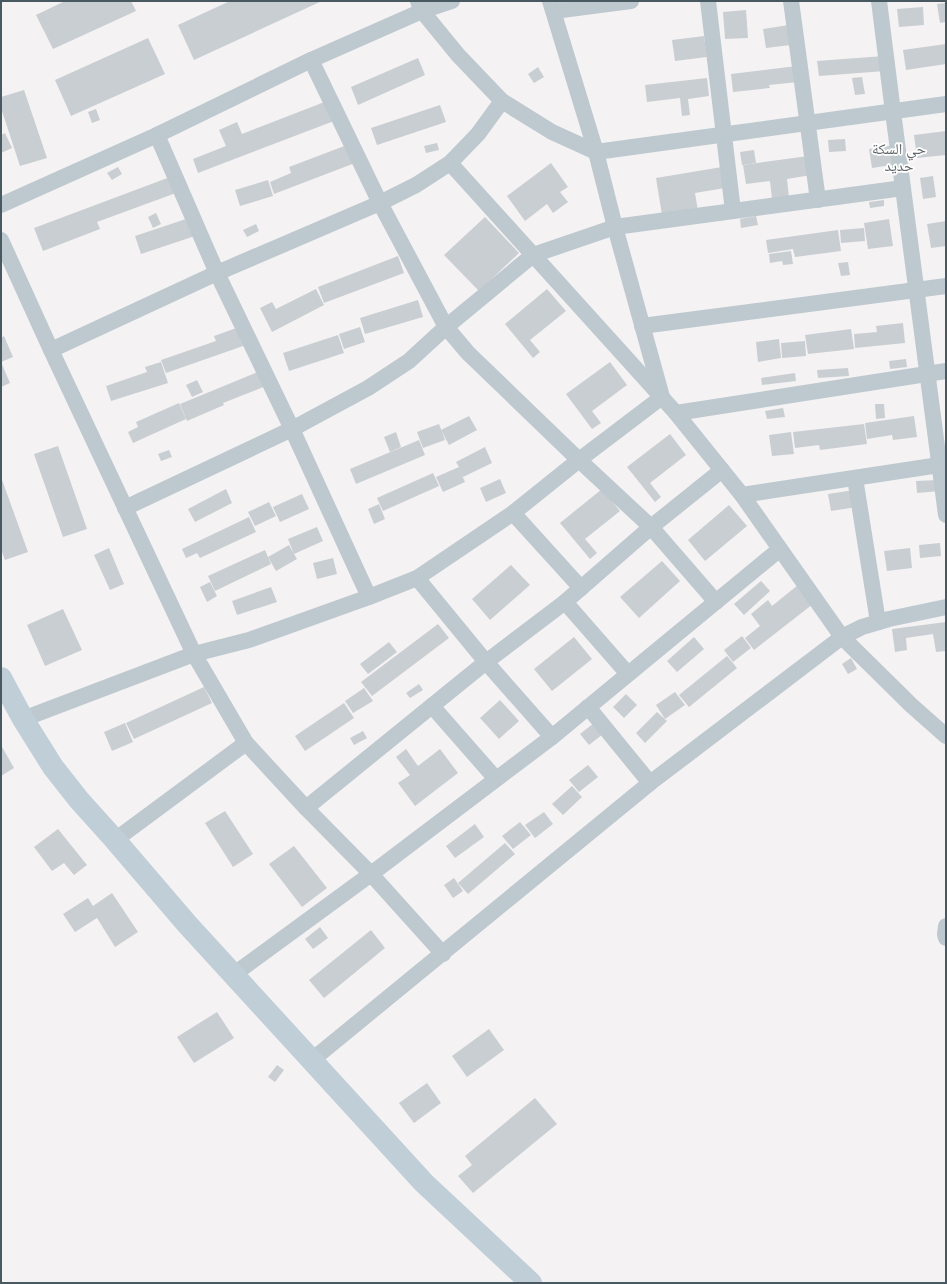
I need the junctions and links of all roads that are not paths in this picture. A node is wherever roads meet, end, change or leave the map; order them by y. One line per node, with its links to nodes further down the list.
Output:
1 (452, 1): 6 (street)
2 (631, 1): 7 (street)
3 (708, 1): 13 (street)
4 (791, 1): 12 (street)
5 (879, 1): 11 (street)
6 (420, 6): 8 (street); 9 (street)
7 (552, 6): 15 (street)
8 (311, 60): 14 (street); 19 (street)
9 (502, 101): 15 (street); 16 (street)
10 (946, 104): 11 (street)
11 (893, 112): 12 (street); 17 (street)
12 (807, 123): 13 (street); 18 (street)
13 (723, 134): 15 (street); 21 (street)
14 (157, 135): 20 (street); 25 (street)
15 (596, 152): 22 (street)
16 (450, 163): 19 (street); 24 (street)
17 (903, 188): 18 (street); 27 (street)
18 (818, 200): 21 (street)
19 (380, 203): 25 (street); 29 (street)
20 (1, 205)
21 (733, 211): 22 (street)
22 (615, 227): 24 (street); 28 (street)
23 (1, 240): 30 (street)
24 (533, 255): 29 (street); 33 (street)
25 (217, 272): 30 (street); 35 (street)
26 (946, 286): 27 (street)
27 (916, 290): 28 (street); 32 (street)
28 (642, 326): 33 (street)
29 (446, 327): 35 (street); 36 (street)
30 (51, 350): 41 (street)
31 (946, 371): 32 (street)
32 (927, 374): 34 (street); 37 (street)
33 (662, 397): 34 (street); 36 (street)
34 (676, 413): 38 (street)
35 (292, 429): 41 (street); 48 (street)
36 (579, 460): 42 (street); 44 (street)
37 (943, 465): 39 (street); 43 (street)
38 (722, 470): 40 (street); 44 (street)
39 (855, 478): 40 (street); 52 (street)
40 (742, 496): 45 (street)
41 (125, 508): 54 (street)
42 (513, 514): 46 (street); 47 (street)
43 (946, 514)
44 (652, 527): 47 (street); 50 (street)
45 (780, 549): 50 (street); 53 (street)
46 (418, 578): 48 (street); 55 (street)
47 (581, 588): 49 (street)
48 (369, 597): 54 (street)
49 (565, 602): 55 (street); 56 (street)
50 (716, 602): 56 (street)
51 (946, 607): 52 (street)
52 (878, 622): 53 (street)
53 (842, 637): 61 (street); 65 (street)
54 (194, 654): 60 (street); 63 (street)
55 (486, 662): 58 (street); 62 (street)
56 (628, 674): 59 (street)
57 (1, 678): 60 (street)
58 (432, 706): 64 (street); 66 (street)
59 (588, 707): 62 (street); 65 (street)
60 (23, 719): 67 (street)
61 (946, 736)
62 (552, 737): 64 (street)
63 (246, 743): 66 (street); 67 (street)
64 (496, 779): 68 (street)
65 (650, 784): 71 (street)
66 (306, 808): 68 (street)
67 (115, 840): 72 (street)
68 (371, 874): 71 (street); 72 (street)
69 (946, 926): 70 (street)
70 (946, 938)
71 (443, 954): 73 (street)
72 (233, 975): 73 (street)
73 (312, 1060): 74 (street)
74 (531, 1283)

